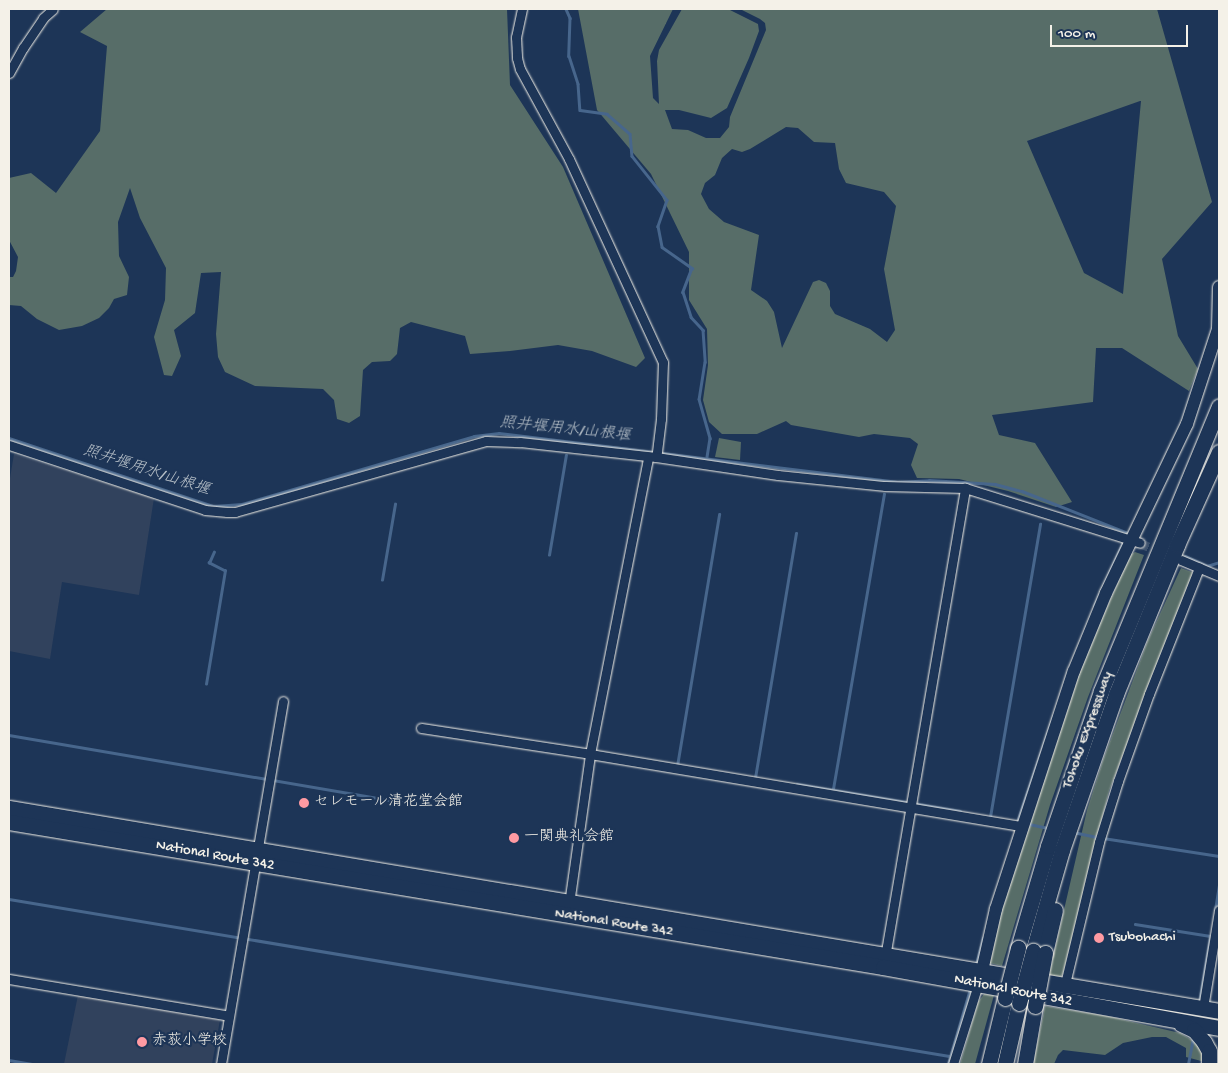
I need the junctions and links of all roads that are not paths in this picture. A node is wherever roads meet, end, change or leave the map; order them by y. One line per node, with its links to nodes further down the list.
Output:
1 (53, 9): 3 (street)
2 (522, 9): 8 (street)
3 (9, 73)
4 (1219, 287): 10 (street)
5 (1219, 406): 24 (highway, Tohoku Expressway)
6 (9, 445): 8 (street)
7 (1219, 452): 24 (highway, Tohoku Expressway)
8 (652, 457): 9 (street); 16 (street)
9 (965, 488): 10 (street); 18 (street)
10 (1137, 542): 20 (street)
11 (1181, 560): 12 (street)
12 (1199, 568): 13 (street); 28 (street)
13 (1219, 576)
14 (283, 701): 21 (street)
15 (421, 728): 16 (street)
16 (590, 754): 18 (street); 22 (street)
17 (9, 808): 21 (highway, National Route 342)
18 (912, 808): 20 (street); 25 (street)
19 (9, 822): 21 (highway, National Route 342)
20 (1022, 826): 26 (street)
21 (256, 857): 22 (highway, National Route 342); 33 (street)
22 (569, 909): 25 (highway, National Route 342)
23 (1219, 910): 31 (street)
24 (1032, 951): 30 (highway, Tohoku Expressway, bridge); 40 (highway, bridge)
25 (884, 961): 26 (highway, National Route 342)
26 (980, 978): 28 (highway, National Route 342); 29 (highway, National Route 342); 37 (street)
27 (9, 979): 33 (street)
28 (1065, 985): 29 (street); 31 (highway, National Route 342)
29 (1061, 1000): 34 (highway, National Route 342)
30 (1012, 1001): 38 (highway, Tohoku Expressway); 39 (highway, Tohoku Expressway)
31 (1202, 1008): 32 (highway, National Route 342)
32 (1219, 1011)
33 (229, 1016): 36 (street)
34 (1153, 1016): 35 (highway, National Route 342); 41 (highway)
35 (1219, 1028)
36 (221, 1064)
37 (953, 1064)
38 (989, 1064)
39 (1005, 1064)
40 (1025, 1064)
41 (1209, 1064)

